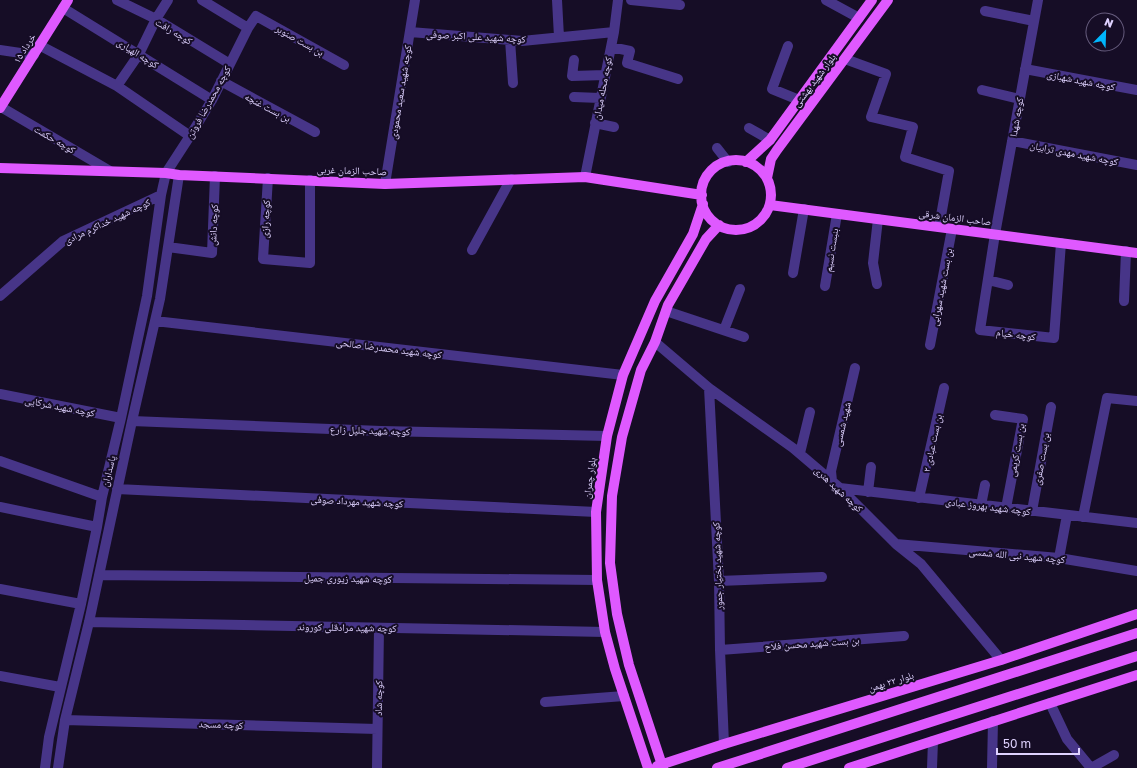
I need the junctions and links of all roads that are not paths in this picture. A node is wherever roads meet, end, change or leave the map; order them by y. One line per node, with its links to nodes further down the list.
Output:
1 (117, 0): 17 (street, کوچه رافت)
2 (168, 0): 17 (street)
3 (202, 0): 19 (street)
4 (415, 0): 20 (street, کوچه شهید سعید محمودی)
5 (556, 0): 22 (street)
6 (618, 0): 21 (street, کوچه محله میدان)
7 (631, 0): 13 (street)
8 (826, 0): 16 (street)
9 (888, 0): 30 (main road, بلوار شهید بهشتی)
10 (1038, 0): 18 (street, کوچه شهدا)
11 (870, 1): 16 (main road, بلوار شهید بهشتی)
12 (66, 4): 24 (main road, ۱۵ خرداد); 28 (street, کوچه الهیاری)
13 (680, 5)
14 (985, 11): 18 (street)
15 (256, 16): 19 (street, کوچه محمدرضا فروتن); 33 (street, بن بست صنوبر)
16 (859, 18): 46 (main road, بلوار شهید بهشتی)
17 (156, 19): 28 (street); 32 (street, کوچه رافت)
18 (1034, 22): 34 (street, کوچه شهدا)
19 (248, 28): 32 (street, کوچه محمدرضا فروتن)
20 (410, 32): 23 (street, کوچه شهید علی اکبر صوفی); 69 (street, کوچه شهید سعید محمودی)
21 (614, 32): 22 (street, کوچه شهید علی اکبر صوفی); 26 (street, کوچه محله میدان)
22 (559, 37): 23 (street, کوچه شهید علی اکبر صوفی)
23 (510, 40): 38 (street)
24 (40, 45): 29 (main road, ۱۵ خرداد); 39 (street)
25 (788, 46): 46 (street)
26 (611, 47): 35 (street, کوچه محله میدان); 36 (street)
27 (0, 50): 29 (street)
28 (139, 54): 39 (street); 45 (street, کوچه الهیاری)
29 (34, 55): 47 (main road, ۱۵ خرداد)
30 (844, 59): 66 (main road, بلوار شهید بهشتی); 77 (street)
31 (574, 60): 35 (street)
32 (230, 64): 37 (street, کوچه محمدرضا فروتن)
33 (344, 65)
34 (1025, 69): 41 (street, کوچه شهید شهبازی); 44 (street, کوچه شهدا)
35 (605, 75): 43 (street, کوچه محله میدان)
36 (678, 80)
37 (221, 81): 45 (street, کوچه محمدرضا فروتن); 51 (street, بن بست غنچه)
38 (513, 83)
39 (117, 86): 52 (street)
40 (982, 90): 44 (street)
41 (1137, 90)
42 (574, 97): 43 (street)
43 (600, 98): 48 (street, کوچه محله میدان)
44 (1020, 99): 54 (street, کوچه شهدا)
45 (212, 100): 52 (street, کوچه محمدرضا فروتن)
46 (799, 100): 53 (main road, بلوار شهید بهشتی)
47 (0, 108): 60 (street, کوچه حکمت)
48 (596, 123): 49 (street); 64 (street, کوچه محله میدان)
49 (614, 127)
50 (749, 128): 53 (street)
51 (315, 132)
52 (190, 136): 61 (street, کوچه محمدرضا فروتن)
53 (770, 140): 57 (main road, بلوار شهید بهشتی)
54 (1012, 141): 58 (street, کوچه شهید مهدی ترابیان); 79 (street, کوچه شهدا)
55 (716, 148): 56 (street)
56 (728, 162): 57 (main road); 71 (main road)
57 (746, 162): 66 (main road)
58 (1137, 165)
59 (0, 168): 60 (main road, صاحب الزمان غربی)
60 (110, 171): 61 (main road, صاحب الزمان غربی)
61 (166, 173): 62 (main road, صاحب الزمان غربی); 70 (street, پاسداران)
62 (179, 175): 63 (main road, صاحب الزمان غربی); 81 (street, پاسداران)
63 (215, 176): 65 (main road, صاحب الزمان غربی); 81 (street, کوچه دانش)
64 (585, 176): 67 (main road, صاحب الزمان غربی); 71 (main road, صاحب الزمان غربی)
65 (268, 178): 68 (main road, صاحب الزمان غربی); 68 (street, کوچه رازی)
66 (767, 178): 72 (main road)
67 (511, 179): 69 (main road, صاحب الزمان غربی); 82 (street)
68 (310, 180): 69 (main road, صاحب الزمان غربی)
69 (385, 184)
70 (161, 195): 91 (street, کوچه شهید خداکرم مرادی); 108 (street, پاسداران)
71 (702, 199): 76 (main road); 100 (main road, بلوار چمران)
72 (770, 205): 73 (main road, صاحب الزمان شرقی); 76 (main road)
73 (804, 209): 74 (main road, صاحب الزمان شرقی); 85 (street)
74 (837, 214): 75 (main road, صاحب الزمان شرقی); 89 (street, بنبست نسیم)
75 (878, 219): 77 (main road, صاحب الزمان شرقی); 87 (street)
76 (719, 225): 93 (main road)
77 (939, 227): 78 (main road, صاحب الزمان شرقی)
78 (952, 229): 79 (main road, صاحب الزمان شرقی); 98 (street, بن بست شهید سهرابی)
79 (995, 234): 80 (main road, صاحب الزمان شرقی); 86 (street, کوچه خیام)
80 (1061, 243): 83 (main road, صاحب الزمان شرقی); 86 (street, کوچه خیام)
81 (168, 247): 94 (street, پاسداران)
82 (472, 250)
83 (1126, 251): 84 (main road, صاحب الزمان شرقی); 92 (street)
84 (1137, 253)
85 (793, 273)
86 (988, 280): 88 (street)
87 (877, 284)
88 (1008, 285)
89 (826, 286)
90 (740, 289): 95 (street)
91 (0, 296)
92 (1124, 302)
93 (666, 312): 95 (street); 97 (main road)
94 (155, 321): 100 (street, کوچه شهید محمدرضا صالحی); 109 (street, پاسداران)
95 (724, 330): 96 (street)
96 (744, 337)
97 (655, 342): 101 (street, کوچه شهید هنری); 160 (main road)
98 (930, 345)
99 (855, 368): 114 (street, شهید شمسی)
100 (623, 375): 110 (main road, بلوار چمران)
101 (709, 388): 111 (street, کوچه شهید هنری); 136 (street, کوچه شهید بختیار جمور)
102 (944, 388): 120 (street, بن بست عبادی ۲)
103 (0, 394): 108 (street, کوچه شهید شرکایی)
104 (1137, 401): 127 (street)
105 (1051, 407): 124 (street, بن بست صفری)
106 (810, 412): 111 (street)
107 (995, 415): 123 (street, بن بست کریمی)
108 (121, 418): 119 (street, پاسداران)
109 (132, 421): 110 (street, کوچه شهید جلیل زارع); 117 (street, پاسداران)
110 (607, 436): 125 (main road, بلوار چمران)
111 (800, 453): 114 (street, کوچه شهید هنری)
112 (0, 461): 119 (street)
113 (870, 468): 118 (street)
114 (832, 481): 116 (street, کوچه شهید هنری)
115 (985, 485): 121 (street)
116 (840, 488): 118 (street, کوچه شهید بهروز عبادی); 130 (street, کوچه شهید هنری)
117 (117, 489): 125 (street, کوچه شهید مهرداد صوفی); 133 (street, پاسداران)
118 (868, 492): 120 (street, کوچه شهید بهروز عبادی)
119 (102, 497): 129 (street, پاسداران)
120 (919, 498): 121 (street, کوچه شهید بهروز عبادی)
121 (981, 505): 123 (street, کوچه شهید بهروز عبادی)
122 (0, 507): 129 (street)
123 (1006, 508): 124 (street, کوچه شهید بهروز عبادی)
124 (1032, 511): 126 (street, کوچه شهید بهروز عبادی)
125 (596, 512): 135 (main road, بلوار چمران)
126 (1067, 515): 127 (street, کوچه شهید بهروز عبادی); 131 (street)
127 (1083, 517): 128 (street, کوچه شهید بهروز عبادی)
128 (1137, 523)
129 (97, 527): 138 (street, پاسداران)
130 (896, 544): 131 (street, کوچه شهید نبی الله شمسی); 147 (street, کوچه شهید هنری)
131 (1059, 558): 132 (street, کوچه شهید نبی الله شمسی)
132 (1137, 571)
133 (99, 575): 135 (street, کوچه شهید زیوری جمیل); 140 (street, پاسداران)
134 (822, 577): 136 (street)
135 (597, 580): 142 (main road, بلوار چمران)
136 (719, 582): 145 (street, کوچه شهید بختیار جمور)
137 (0, 589): 138 (street)
138 (81, 604): 150 (street, پاسداران)
139 (1137, 614): 147 (main road, بلوار ۲۲ بهمن)
140 (89, 622): 141 (street, کوچه شهید مرادقلی کوروند); 154 (street, پاسداران)
141 (379, 628): 142 (street, کوچه شهید مرادقلی کوروند); 156 (street, کوچه شاد)
142 (605, 632): 151 (main road, بلوار چمران)
143 (1137, 633): 165 (main road)
144 (904, 636): 145 (street, بن بست شهید محسن فلاح)
145 (720, 650): 158 (street, کوچه شهید بختیار جمور)
146 (1137, 656): 166 (main road)
147 (1001, 660): 158 (main road, بلوار ۲۲ بهمن)
148 (1137, 675): 153 (main road)
149 (0, 676): 150 (street)
150 (60, 687): 161 (street, پاسداران)
151 (624, 696): 152 (street); 164 (main road, بلوار چمران)
152 (545, 702)
153 (1050, 703): 155 (main road); 170 (street)
154 (65, 720): 156 (street, کوچه مسجد); 162 (street, پاسداران)
155 (993, 722): 157 (main road); 169 (street)
156 (377, 729): 163 (street, کوچه شاد)
157 (933, 741): 167 (main road); 168 (street)
158 (724, 744): 160 (main road, بلوار ۲۲ بهمن)
159 (1114, 756): 170 (street)
160 (662, 766): 164 (main road, بلوار ۲۲ بهمن)
161 (46, 768)
162 (58, 768)
163 (377, 768)
164 (649, 768)
165 (717, 768)
166 (787, 768)
167 (849, 768)
168 (932, 768)
169 (992, 768)
170 (1091, 768)

